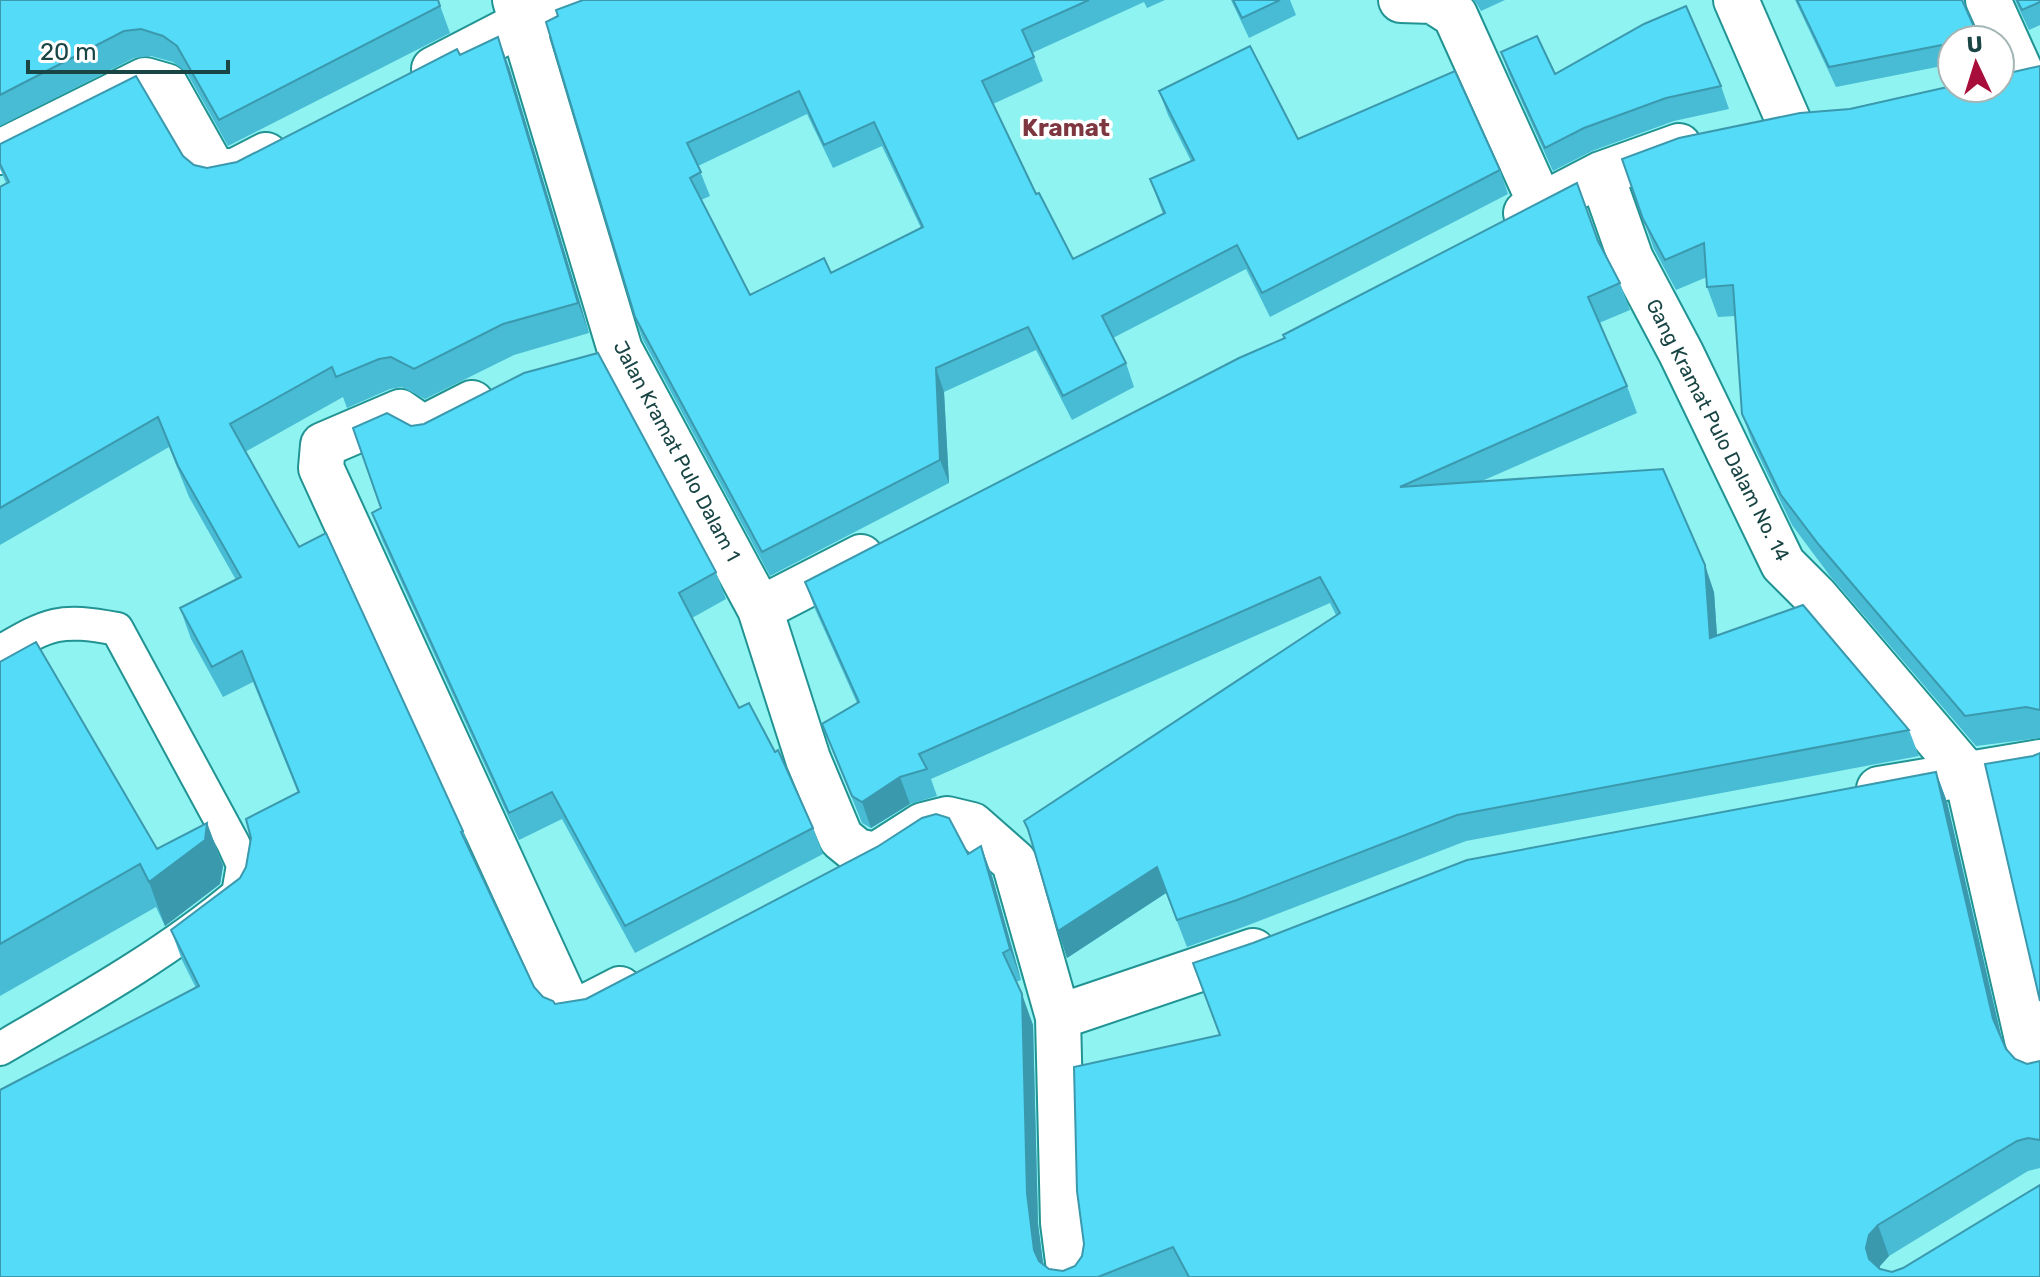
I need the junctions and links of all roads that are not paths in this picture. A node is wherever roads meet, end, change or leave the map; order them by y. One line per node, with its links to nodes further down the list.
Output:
1 (584, 0): 5 (street)
2 (1401, 0): 13 (street)
3 (1736, 0): 9 (street)
4 (1988, 0): 6 (street)
5 (519, 12): 7 (street); 17 (street, Jalan Kramat Pulo Dalam 1)
6 (2021, 75)
7 (401, 86)
8 (1832, 113): 9 (street)
9 (1789, 122): 12 (street)
10 (305, 135): 11 (street)
11 (0, 152)
12 (1601, 174): 13 (street); 20 (street, Gang Kramat Pulo Dalam No. 14)
13 (1541, 205): 14 (street)
14 (1485, 234)
15 (512, 383): 25 (street)
16 (902, 535): 17 (street)
17 (760, 609): 22 (street, Jalan Kramat Pulo Dalam 1)
18 (0, 652): 27 (lane)
19 (2040, 762): 20 (street)
20 (1966, 773): 21 (street); 28 (street)
21 (1842, 796)
22 (876, 855): 23 (street); 26 (street)
23 (834, 877)
24 (1284, 939): 26 (street)
25 (655, 971)
26 (1058, 1017): 29 (street)
27 (0, 1049)
28 (2040, 1069)
29 (1070, 1277)

